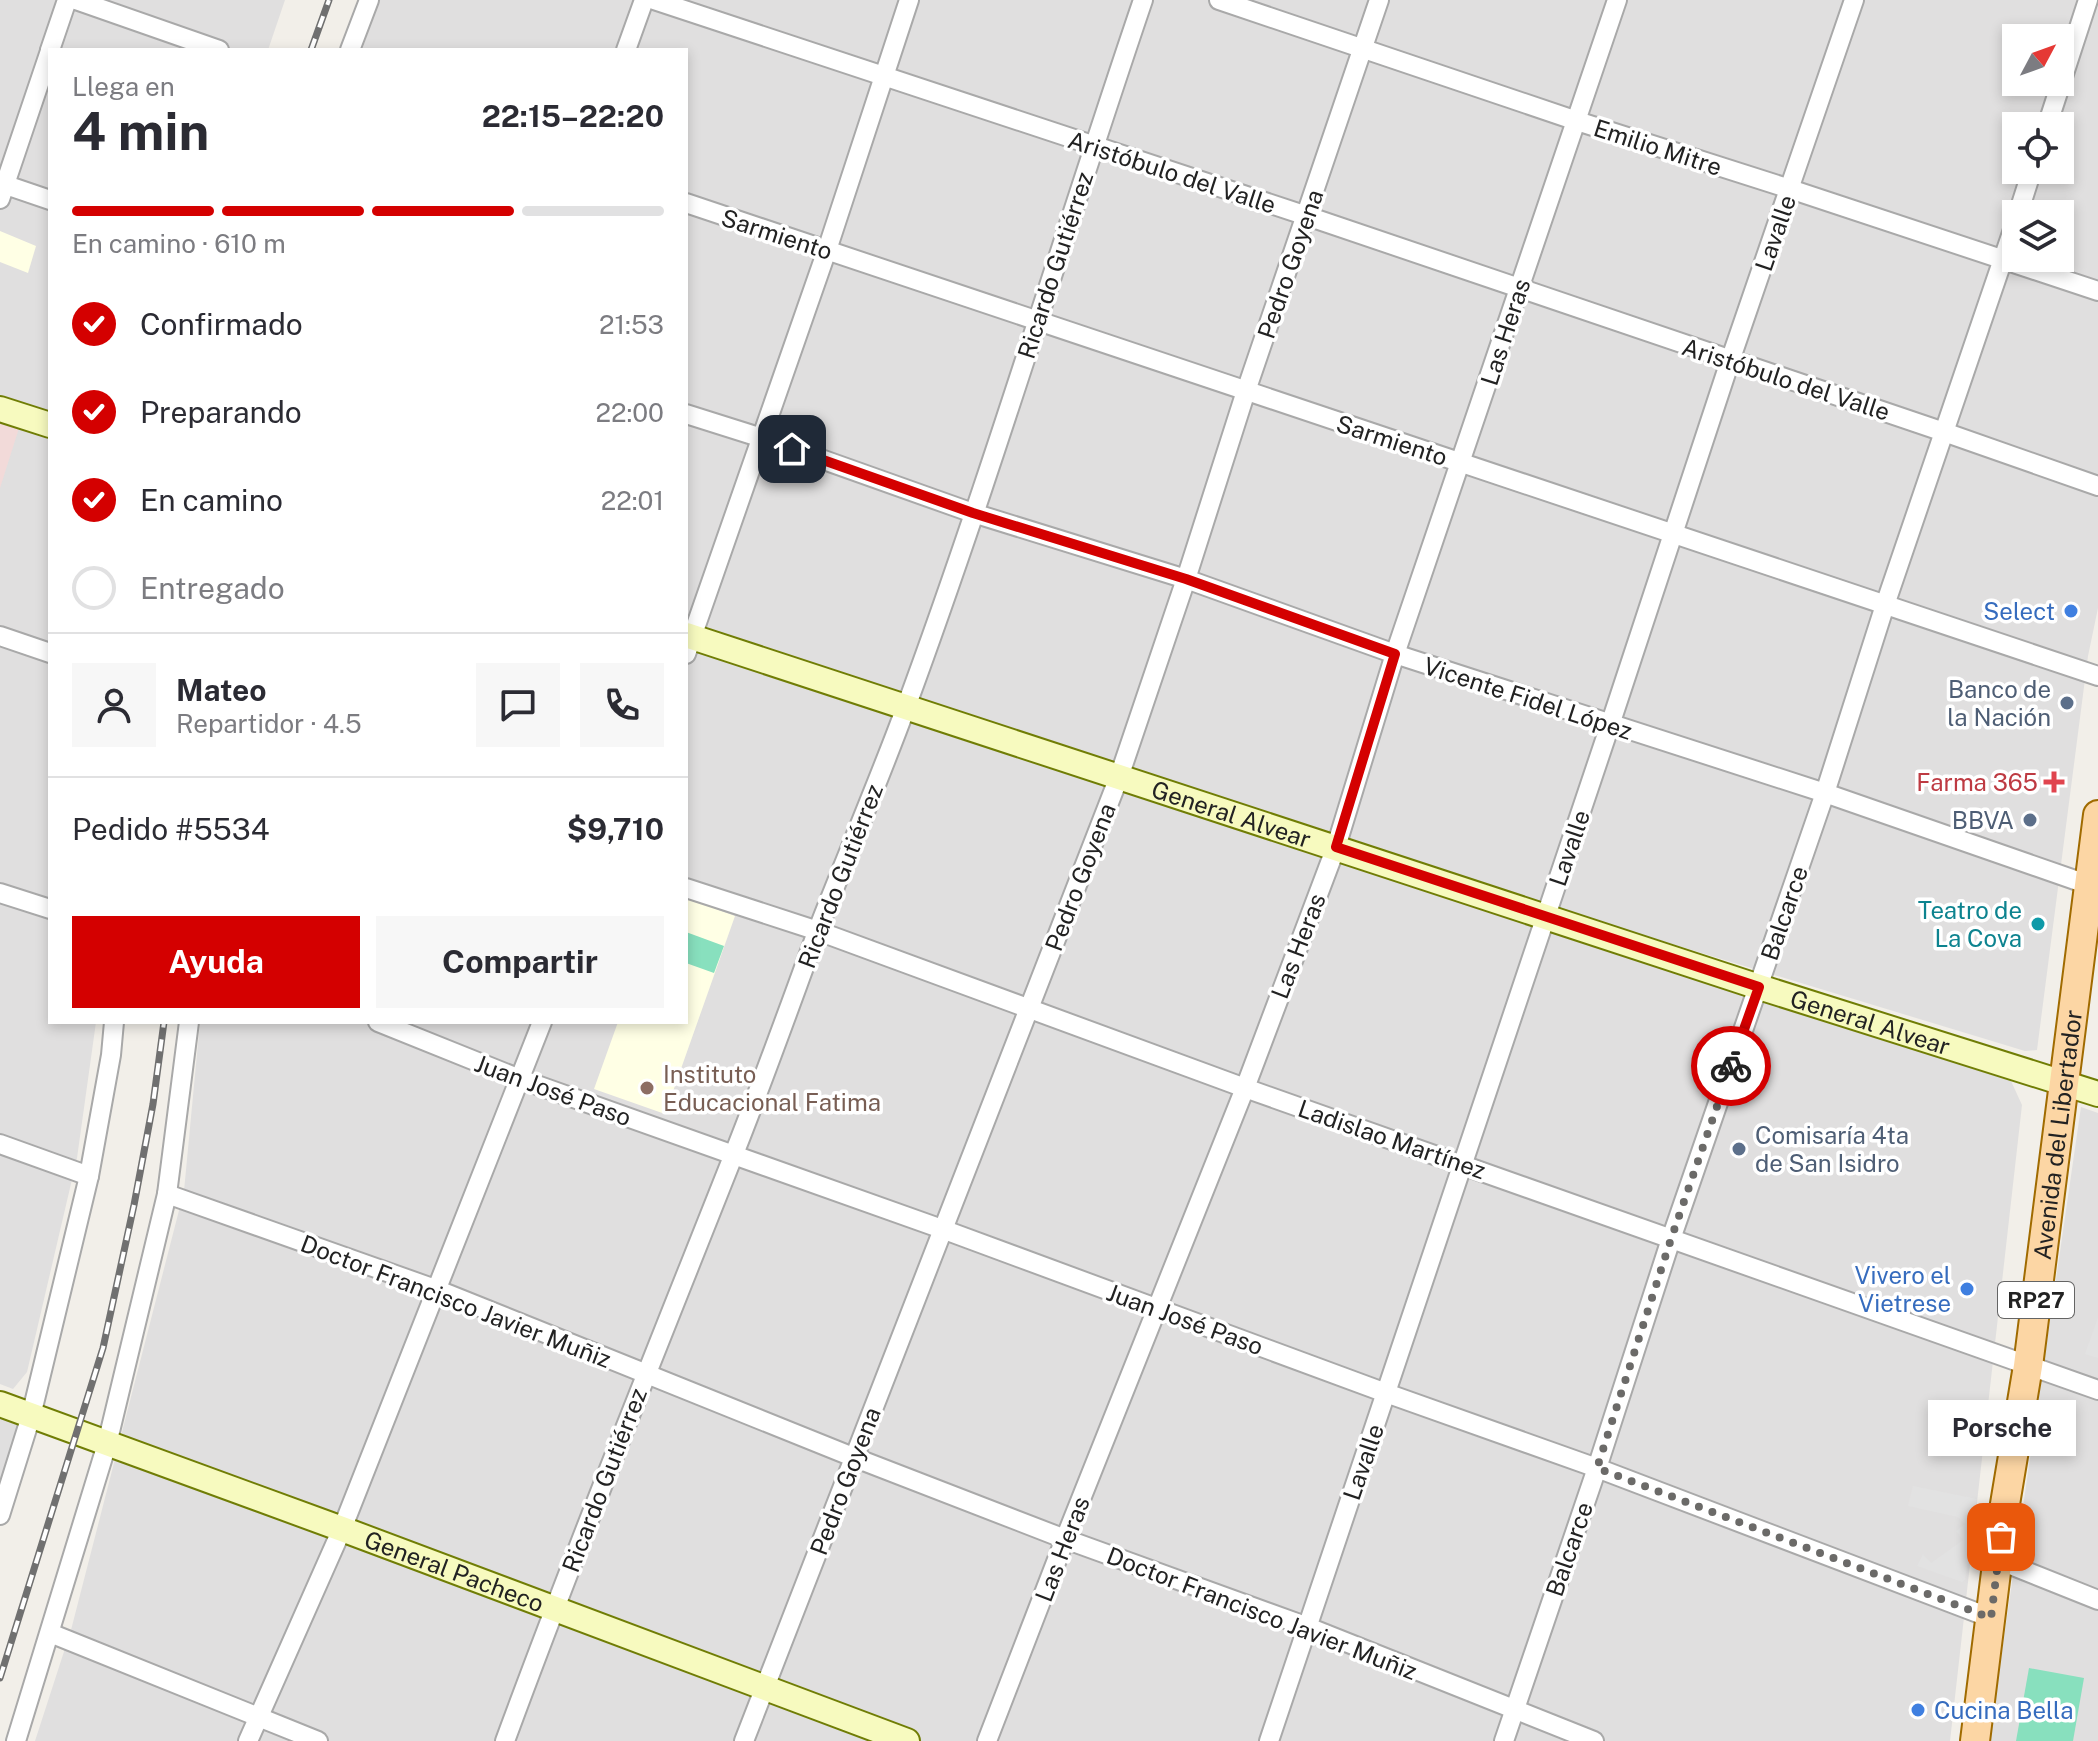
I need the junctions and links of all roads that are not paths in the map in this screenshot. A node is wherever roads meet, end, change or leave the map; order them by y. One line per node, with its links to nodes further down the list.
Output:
1 (67, 0): 13 (street)
2 (76, 0): 14 (street)
3 (369, 0): 15 (street)
4 (644, 0): 16 (street)
5 (654, 0): 19 (street, Aristóbulo del Valle)
6 (909, 0): 19 (street)
7 (1143, 0): 22 (street, Ricardo Gutiérrez)
8 (1219, 0): 17 (street, Emilio Mitre)
9 (1379, 0): 17 (street, Pedro Goyena)
10 (1617, 0): 21 (street, Las Heras)
11 (1854, 0): 24 (street, Lavalle)
12 (2088, 0): 20 (street)
13 (51, 48)
14 (213, 48)
15 (351, 48)
16 (627, 48)
17 (1364, 48): 21 (street, Emilio Mitre); 27 (street, Pedro Goyena)
18 (48, 56): 23 (street)
19 (884, 77): 22 (street, Aristóbulo del Valle); 28 (street)
20 (2052, 112)
21 (1577, 121): 24 (street, Emilio Mitre); 32 (street, Las Heras)
22 (1093, 147): 27 (street, Aristóbulo del Valle); 34 (street, Ricardo Gutiérrez)
23 (2, 189): 25 (street)
24 (1790, 189): 29 (street, Emilio Mitre); 35 (street, Lavalle)
25 (48, 200)
26 (688, 204): 28 (street, Sarmiento)
27 (1307, 216): 32 (street, Aristóbulo del Valle); 36 (street, Pedro Goyena)
28 (827, 250): 34 (street, Sarmiento); 41 (street)
29 (2002, 259)
30 (2002, 262): 40 (street, Balcarce)
31 (2042, 272): 33 (street, Emilio Mitre)
32 (1519, 289): 35 (street, Aristóbulo del Valle); 42 (street, Las Heras)
33 (2098, 291)
34 (1038, 321): 36 (street, Sarmiento); 44 (street, Ricardo Gutiérrez)
35 (1730, 361): 40 (street, Aristóbulo del Valle); 45 (street, Lavalle)
36 (1246, 391): 42 (street, Sarmiento); 46 (street, Pedro Goyena)
37 (0, 409): 39 (street)
38 (688, 415): 41 (street, Vicente Fidel López)
39 (48, 424)
40 (1944, 432): 43 (street, Aristóbulo del Valle); 47 (street, Balcarce)
41 (762, 438): 44 (street, Vicente Fidel López); 49 (street)
42 (1461, 463): 45 (street, Sarmiento); 51 (street, Las Heras)
43 (2098, 486)
44 (973, 513): 46 (street, Vicente Fidel López); 53 (street, Ricardo Gutiérrez)
45 (1673, 533): 47 (street, Sarmiento); 54 (street, Lavalle)
46 (1186, 579): 51 (street, Vicente Fidel López); 55 (street, Pedro Goyena)
47 (1885, 605): 52 (street, Sarmiento); 56 (street, Balcarce)
48 (0, 636): 50 (street)
49 (688, 642): 53 (street, General Alvear)
50 (48, 652)
51 (1395, 654): 54 (street, Vicente Fidel López); 58 (street, Las Heras)
52 (2098, 676)
53 (906, 707): 55 (street, General Alvear); 64 (street, Ricardo Gutiérrez)
54 (1610, 725): 56 (street, Vicente Fidel López); 63 (street, Lavalle)
55 (1119, 777): 58 (street, General Alvear); 66 (street, Pedro Goyena)
56 (1825, 793): 59 (street, Vicente Fidel López); 65 (street, Balcarce)
57 (2098, 815): 59 (main road, Avenida del Libertador / RP27)
58 (1336, 847): 63 (street, General Alvear); 73 (street, Las Heras)
59 (2094, 886): 72 (main road, Avenida del Libertador / RP27)
60 (688, 889): 64 (street, Ladislao Martínez)
61 (0, 893): 62 (street)
62 (48, 908)
63 (1546, 916): 65 (street, General Alvear); 77 (street, Lavalle)
64 (818, 931): 66 (street, Ladislao Martínez); 76 (street, Ricardo Gutiérrez)
65 (1759, 987): 72 (street, General Alvear); 81 (street, Balcarce)
66 (1030, 1008): 73 (street, Ladislao Martínez); 80 (street, Pedro Goyena)
67 (114, 1024): 78 (street)
68 (189, 1024): 79 (street)
69 (383, 1024): 71 (street, Juan José Paso)
70 (541, 1024): 71 (street)
71 (520, 1079): 76 (street, Juan José Paso); 82 (street)
72 (2065, 1084): 74 (street, General Alvear); 84 (main road, Avenida del Libertador / RP27)
73 (1245, 1088): 77 (street, Ladislao Martínez); 83 (street, Las Heras)
74 (2098, 1094)
75 (0, 1144): 78 (street)
76 (733, 1156): 80 (street, Juan José Paso); 85 (street, Ricardo Gutiérrez)
77 (1463, 1164): 81 (street, Ladislao Martínez); 87 (street, Lavalle)
78 (89, 1176): 89 (street)
79 (167, 1194): 82 (street, Doctor Francisco Javier Muñiz); 90 (street)
80 (942, 1229): 83 (street, Juan José Paso); 91 (street, Pedro Goyena)
81 (1671, 1239): 84 (street, Ladislao Martínez); 92 (street, Balcarce)
82 (438, 1290): 85 (street, Doctor Francisco Javier Muñiz); 94 (street)
83 (1157, 1309): 87 (street, Juan José Paso); 95 (street, Las Heras)
84 (2028, 1366): 86 (street, Ladislao Martínez); 96 (main road, Avenida del Libertador / RP27)
85 (645, 1374): 91 (street, Doctor Francisco Javier Muñiz); 98 (street, Ricardo Gutiérrez)
86 (2098, 1390)
87 (1386, 1393): 92 (street, Juan José Paso); 100 (street, Lavalle)
88 (0, 1404): 89 (street, General Pacheco)
89 (31, 1416): 90 (street, General Pacheco); 93 (street)
90 (107, 1444): 94 (street, General Pacheco); 101 (street)
91 (853, 1457): 95 (street, Doctor Francisco Javier Muñiz); 102 (street, Pedro Goyena)
92 (1597, 1468): 99 (street, Juan José Paso); 103 (street, Balcarce)
93 (0, 1515)
94 (342, 1529): 98 (street, General Pacheco); 104 (street)
95 (1065, 1539): 100 (street, Doctor Francisco Javier Muñiz); 111 (street, Las Heras)
96 (1998, 1560): 97 (street); 99 (main road, Avenida del Libertador / RP27)
97 (2098, 1600)
98 (554, 1609): 102 (street, General Pacheco); 108 (street, Ricardo Gutiérrez)
99 (1991, 1618): 115 (main road, Avenida del Libertador / RP27)
100 (1308, 1627): 103 (street, Doctor Francisco Javier Muñiz); 112 (street, Lavalle)
101 (50, 1633): 104 (street); 105 (street)
102 (765, 1688): 109 (street, Pedro Goyena); 110 (street, General Pacheco)
103 (1514, 1710): 113 (street, Balcarce); 114 (street, Doctor Francisco Javier Muñiz)
104 (258, 1718): 106 (street); 107 (street)
105 (16, 1741)
106 (248, 1741)
107 (318, 1741)
108 (505, 1741)
109 (744, 1741)
110 (907, 1741)
111 (987, 1741)
112 (1269, 1741)
113 (1504, 1741)
114 (1594, 1741)
115 (1975, 1741)

